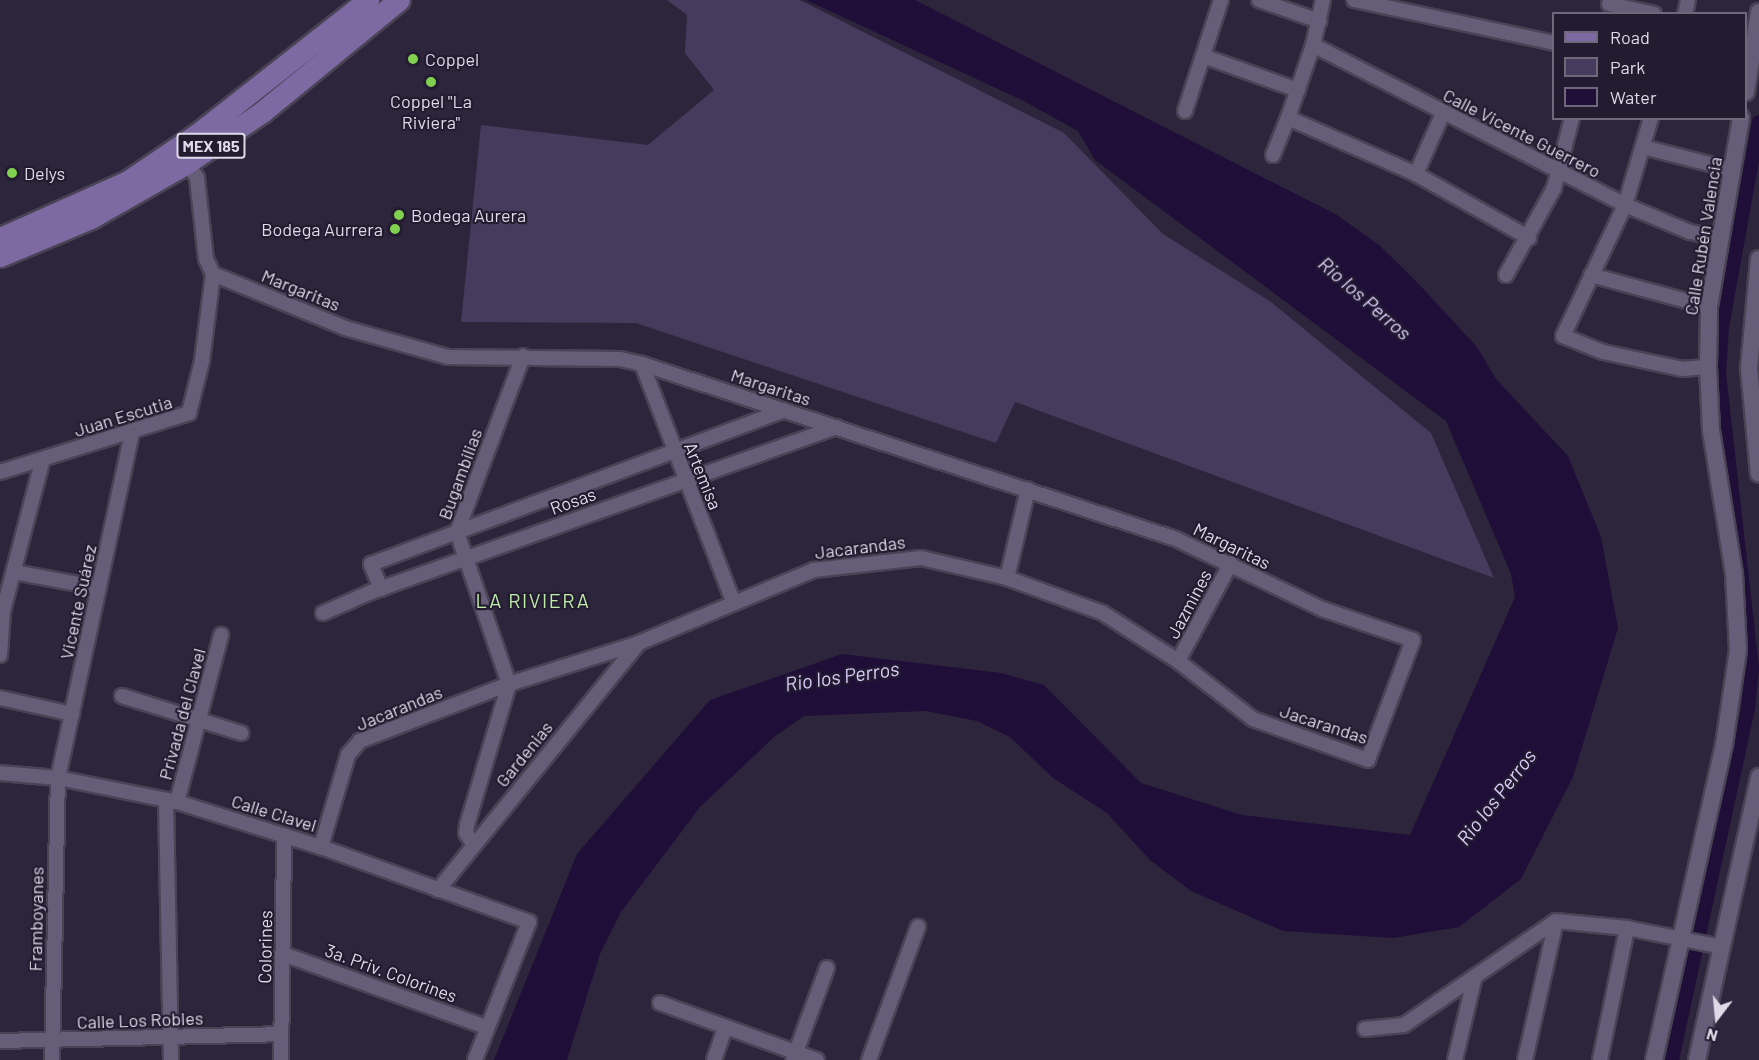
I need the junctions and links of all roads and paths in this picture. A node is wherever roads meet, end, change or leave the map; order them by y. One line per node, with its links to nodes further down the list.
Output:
1 (368, 0): 30 (main road, MEX 185)
2 (399, 0): 25 (main road, MEX 185)
3 (1221, 0): 14 (street)
4 (1259, 0): 10 (street)
5 (1323, 0): 10 (street)
6 (1354, 0): 12 (street)
7 (1609, 6): 8 (street)
8 (1643, 12)
9 (1759, 12): 11 (street)
10 (1319, 21): 13 (street)
11 (1751, 32): 15 (street)
12 (1552, 42)
13 (1313, 45): 16 (street); 18 (street, Calle Vicente Guerrero)
14 (1203, 56): 16 (street); 17 (street)
15 (1747, 80)
16 (1298, 90): 19 (street)
17 (1185, 111)
18 (1443, 113): 27 (street, Calle Vicente Guerrero); 28 (street)
19 (1288, 118): 24 (street); 28 (street)
20 (1571, 120): 27 (street)
21 (1651, 120): 23 (street)
22 (1741, 120): 26 (street, Calle Rubén Valencia)
23 (1643, 147): 26 (street); 29 (street)
24 (1273, 155)
25 (187, 163): 33 (main road, MEX 185); 35 (street)
26 (1733, 170): 32 (street, Calle Rubén Valencia)
27 (1556, 171): 29 (street, Calle Vicente Guerrero); 31 (street)
28 (1416, 174): 31 (street)
29 (1625, 204): 32 (street, Calle Vicente Guerrero); 37 (street)
30 (0, 238)
31 (1528, 238): 36 (street)
32 (1721, 238): 38 (street, Calle Rubén Valencia)
33 (0, 256)
34 (1759, 260): 48 (street)
35 (213, 274): 39 (street, Margaritas); 44 (street, Juan Escutia)
36 (1506, 275)
37 (1591, 275): 38 (street); 41 (street)
38 (1709, 308): 41 (street, Calle Rubén Valencia)
39 (523, 356): 40 (street, Margaritas); 51 (street, Bugambilias)
40 (642, 364): 42 (street, Margaritas); 45 (street, Artemisa)
41 (1708, 368): 82 (street, Calle Rubén Valencia)
42 (784, 410): 43 (street, Margaritas); 45 (street, Rosas)
43 (837, 427): 49 (street, Rosas); 50 (street, Margaritas)
44 (132, 433): 46 (street, Juan Escutia); 56 (street, Vicente Suárez)
45 (674, 452): 49 (street, Artemisa); 51 (street, Rosas)
46 (43, 459): 47 (street, Juan Escutia); 54 (street)
47 (0, 472)
48 (1759, 474)
49 (686, 480): 52 (street, Rosas); 58 (street, Artemisa)
50 (1028, 489): 53 (street, Margaritas); 55 (street)
51 (457, 532): 52 (street, Bugambilias); 57 (street, Rosas)
52 (464, 559): 57 (street, Rosas); 65 (street, Bugambilias)
53 (1231, 563): 61 (street, Margaritas); 64 (street, Jazmines)
54 (14, 572): 56 (street); 63 (street)
55 (1007, 578): 58 (street, Jacarandas); 64 (street, Jacarandas)
56 (99, 588): 68 (street, Vicente Suárez)
57 (381, 589): 59 (street, Rosas)
58 (733, 602): 62 (street, Jacarandas)
59 (323, 613)
60 (221, 635): 69 (street, Privada del Clavel)
61 (1413, 640): 64 (street, Jacarandas)
62 (639, 643): 65 (street, Jacarandas); 76 (street, Gardenias)
63 (0, 655)
64 (1178, 661)
65 (509, 684): 76 (street); 77 (street, Jacarandas)
66 (122, 696): 69 (street)
67 (0, 698): 68 (street)
68 (72, 714): 73 (street, Vicente Suárez)
69 (199, 720): 70 (street); 74 (street, Privada del Clavel)
70 (241, 733)
71 (0, 773): 73 (street, Calle Clavel)
72 (1759, 777): 83 (street)
73 (58, 778): 74 (street, Calle Clavel); 94 (street, Framboyanes)
74 (171, 801): 75 (street, Calle Clavel); 92 (street)
75 (284, 835): 77 (street, Calle Clavel); 84 (street, Colorines)
76 (473, 844): 78 (street, Gardenias)
77 (321, 847): 78 (street, Calle Clavel)
78 (438, 890): 88 (street, Calle Clavel)
79 (1556, 921): 81 (street); 86 (street); 104 (street)
80 (918, 927): 102 (street)
81 (1627, 928): 82 (street); 105 (street)
82 (1683, 938): 83 (street); 106 (street, Calle Rubén Valencia)
83 (1718, 946): 107 (street)
84 (283, 954): 88 (street, 3a. Priv. Colorines); 91 (street, Colorines)
85 (826, 969): 95 (street)
86 (1474, 976): 90 (street); 103 (street)
87 (660, 1003): 89 (street)
88 (486, 1027): 99 (street)
89 (725, 1028): 95 (street); 100 (street)
90 (1365, 1029)
91 (281, 1034): 92 (street, Calle Los Robles); 98 (street, Colorines)
92 (171, 1037): 94 (street, Calle Los Robles); 97 (street)
93 (0, 1041): 94 (street, Calle Los Robles)
94 (51, 1041): 96 (street, Framboyanes)
95 (794, 1056): 101 (street)
96 (52, 1060)
97 (171, 1060)
98 (281, 1060)
99 (475, 1060)
100 (714, 1060)
101 (817, 1060)
102 (869, 1060)
103 (1455, 1060)
104 (1525, 1060)
105 (1600, 1060)
106 (1654, 1060)
107 (1697, 1060)

